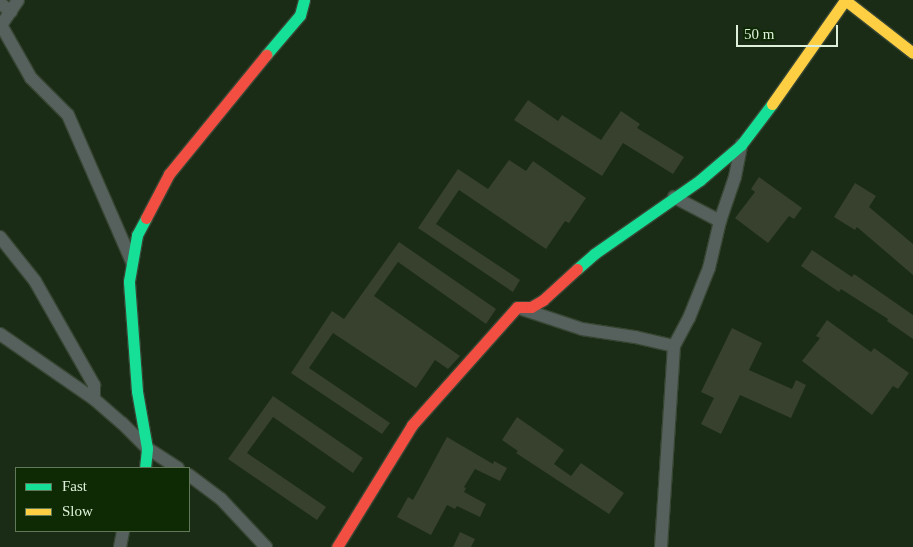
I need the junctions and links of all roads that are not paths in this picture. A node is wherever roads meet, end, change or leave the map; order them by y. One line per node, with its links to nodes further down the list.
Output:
1 (18, 0): 5 (street)
2 (304, 0): 12 (street)
3 (845, 0): 7 (street); 8 (street)
4 (0, 3): 5 (street)
5 (11, 12): 6 (street)
6 (1, 26): 12 (street)
7 (913, 53)
8 (741, 145): 9 (street); 10 (street)
9 (674, 197): 10 (street); 13 (street)
10 (720, 221): 15 (street)
11 (0, 237): 16 (street)
12 (132, 262): 17 (street)
13 (517, 307): 15 (street); 24 (street)
14 (0, 334): 16 (street)
15 (674, 346): 25 (street)
16 (94, 399): 17 (street)
17 (147, 448): 18 (street); 19 (street)
18 (145, 467)
19 (176, 467)
20 (190, 476): 23 (street)
21 (123, 532): 22 (street)
22 (120, 547)
23 (266, 547)
24 (337, 547)
25 (661, 547)

